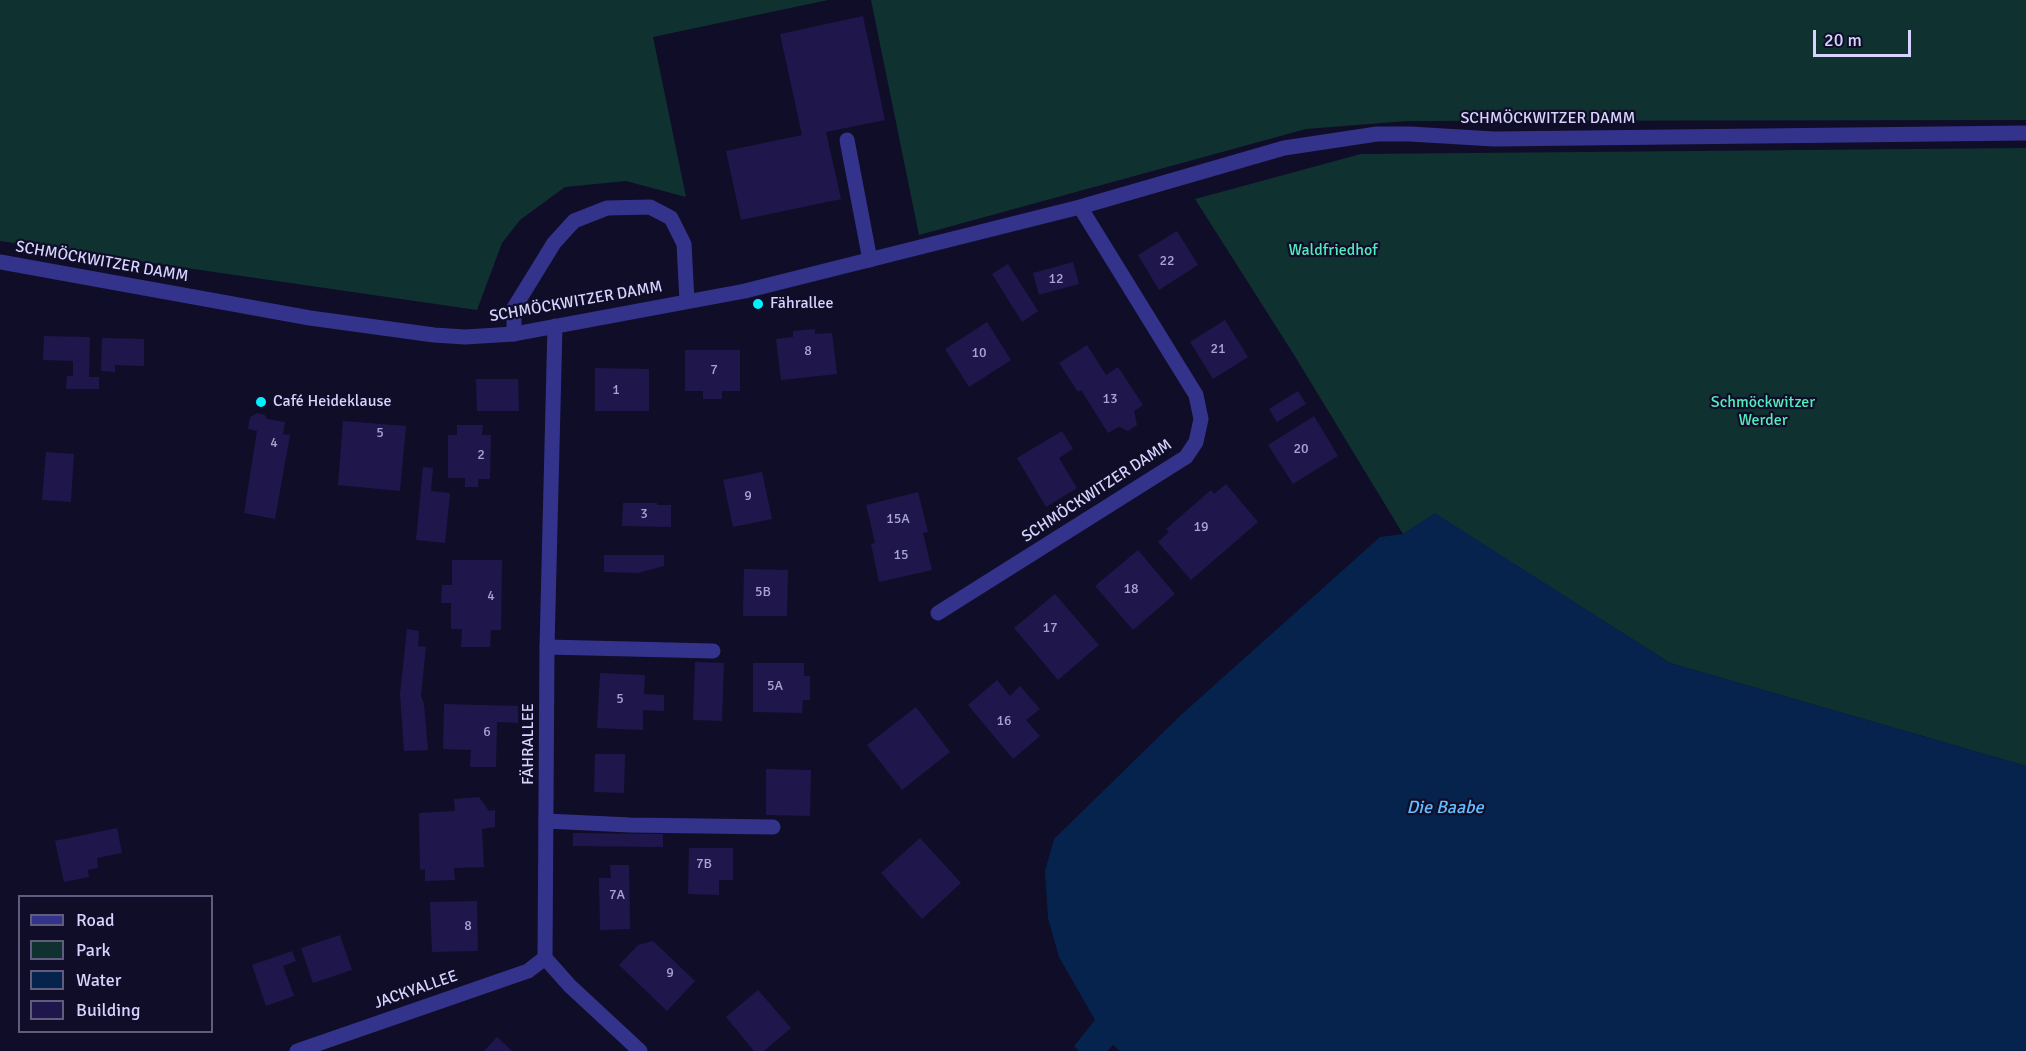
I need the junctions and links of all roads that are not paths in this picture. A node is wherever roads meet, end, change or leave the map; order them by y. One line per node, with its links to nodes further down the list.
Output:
1 (2026, 132): 3 (street, SCHMÖCKWITZER DAMM)
2 (847, 140): 4 (street)
3 (1080, 207): 4 (street, SCHMÖCKWITZER DAMM); 9 (street, SCHMÖCKWITZER DAMM)
4 (870, 260): 6 (street, SCHMÖCKWITZER DAMM)
5 (0, 262): 8 (street, SCHMÖCKWITZER DAMM)
6 (687, 301): 7 (street, SCHMÖCKWITZER DAMM); 8 (street)
7 (555, 326): 8 (street, SCHMÖCKWITZER DAMM); 10 (street, FÄHRALLEE)
8 (514, 334)
9 (938, 613)
10 (547, 647): 11 (street); 12 (street, FÄHRALLEE)
11 (713, 651)
12 (546, 821): 13 (street); 14 (street, FÄHRALLEE)
13 (772, 827)
14 (545, 958): 15 (street, JACKYALLEE); 16 (street)
15 (297, 1051)
16 (639, 1051)

